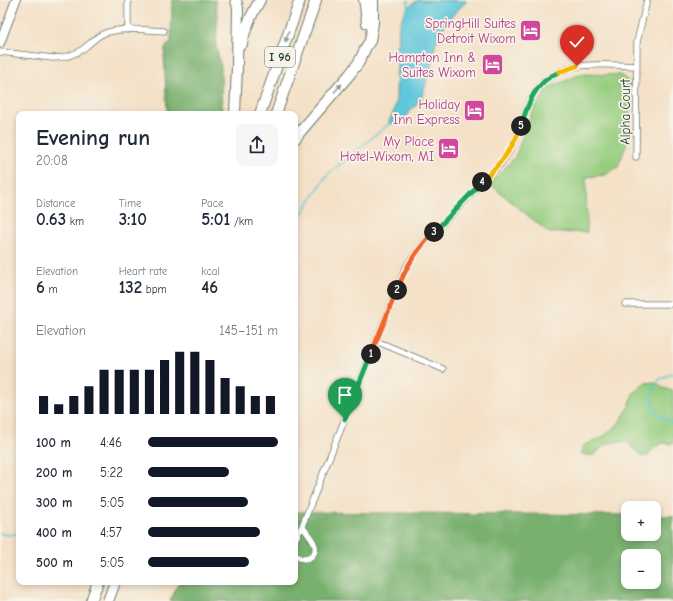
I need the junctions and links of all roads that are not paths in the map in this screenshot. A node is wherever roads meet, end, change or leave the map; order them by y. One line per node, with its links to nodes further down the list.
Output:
1 (16, 0): 12 (main road)
2 (128, 0): 10 (street)
3 (236, 0): 16 (highway)
4 (260, 0): 16 (highway)
5 (300, 0): 18 (highway, I 96, one-way to 18)
6 (316, 0): 19 (highway, I 96)
7 (364, 0): 13 (highway)
8 (373, 0): 13 (highway)
9 (647, 0): 15 (street, Alpha Court)
10 (128, 30): 11 (street); 14 (street)
11 (164, 30)
12 (0, 43)
13 (366, 47): 20 (highway, one-way to 13)
14 (0, 52)
15 (637, 66): 21 (street, Alpha Court); 24 (street)
16 (237, 67): 17 (highway)
17 (235, 111)
18 (261, 111)
19 (277, 111)
20 (298, 135)
21 (636, 157)
22 (625, 304): 23 (street)
23 (673, 304)
24 (376, 341): 25 (street); 26 (street)
25 (443, 369)
26 (302, 526): 27 (street); 28 (street)
27 (298, 534)
28 (298, 558)
29 (97, 585): 31 (highway)
30 (114, 585): 32 (highway)
31 (92, 601)
32 (108, 601)

